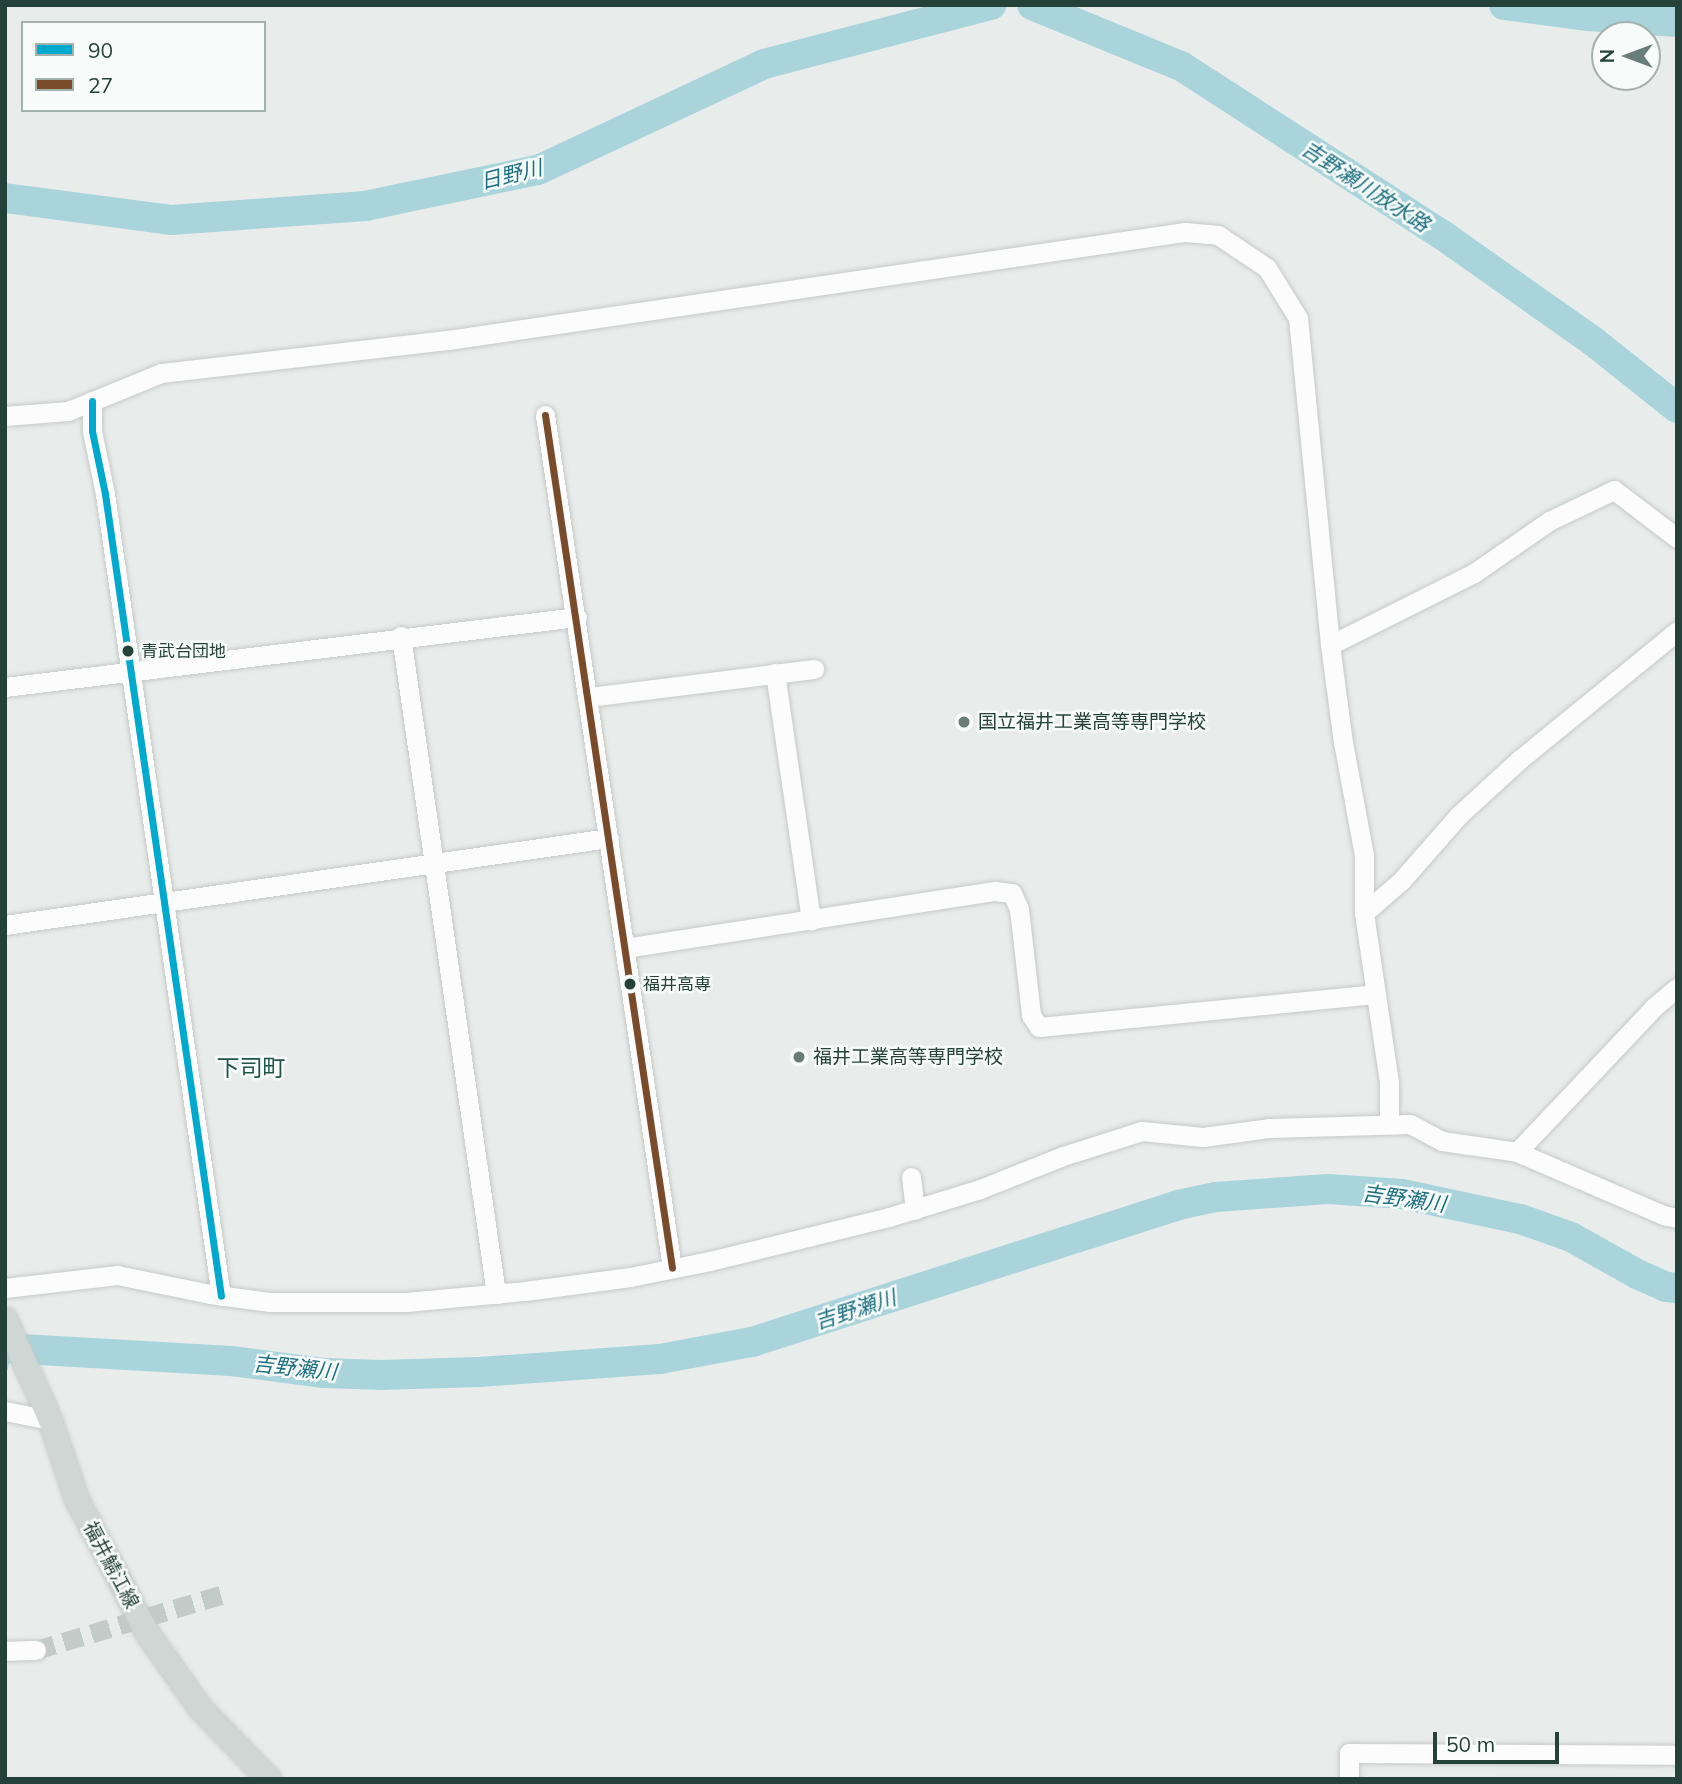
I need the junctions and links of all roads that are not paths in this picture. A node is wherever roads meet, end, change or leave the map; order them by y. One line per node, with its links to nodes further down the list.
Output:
1 (92, 401): 3 (street); 8 (street); 10 (street)
2 (545, 415): 5 (street)
3 (5, 416)
4 (1677, 538): 8 (street)
5 (576, 617): 7 (street); 13 (street)
6 (1677, 631): 17 (street)
7 (401, 636): 10 (street); 15 (street)
8 (1330, 645): 17 (street)
9 (814, 668): 11 (street)
10 (130, 669): 12 (street); 16 (street)
11 (775, 673): 13 (street); 18 (street)
12 (5, 687)
13 (589, 697): 14 (street)
14 (609, 838): 15 (street); 20 (street)
15 (434, 863): 16 (street); 30 (street)
16 (163, 903): 19 (street); 31 (street)
17 (1364, 913): 22 (street)
18 (811, 919): 20 (street); 22 (street)
19 (5, 925)
20 (625, 948): 28 (street)
21 (1677, 988): 24 (street)
22 (1375, 994): 23 (street)
23 (1389, 1124): 24 (street); 26 (street)
24 (1517, 1152): 27 (street)
25 (911, 1177): 26 (street)
26 (915, 1210): 28 (street)
27 (1677, 1218)
28 (672, 1268): 30 (street)
29 (5, 1288): 31 (street)
30 (496, 1294): 31 (street)
31 (221, 1296)
32 (5, 1319): 34 (main road, 福井鯖江線)
33 (5, 1411): 34 (street)
34 (46, 1411): 38 (main road, 福井鯖江線)
35 (36, 1650): 36 (street)
36 (5, 1651)
37 (1677, 1755): 39 (street)
38 (269, 1779)
39 (1349, 1779)

